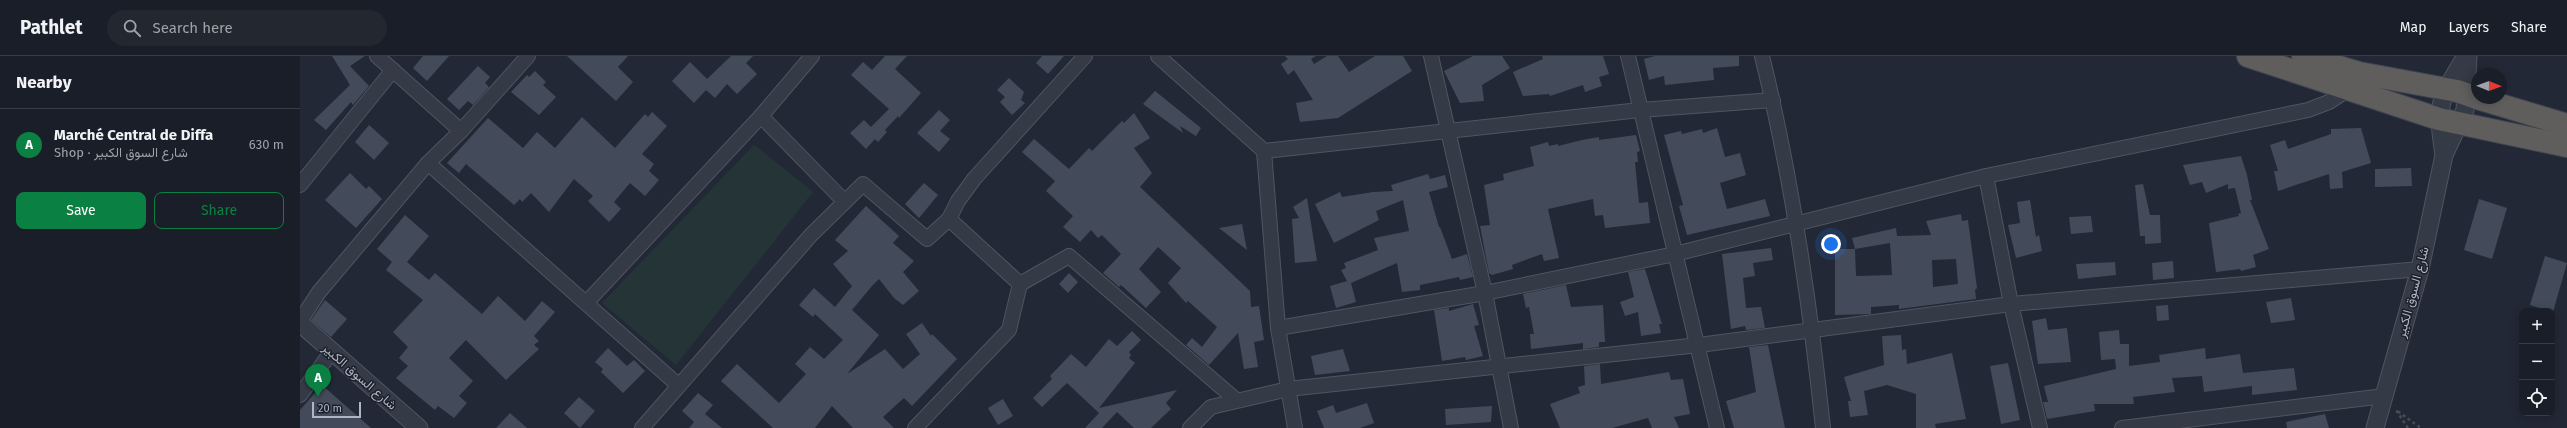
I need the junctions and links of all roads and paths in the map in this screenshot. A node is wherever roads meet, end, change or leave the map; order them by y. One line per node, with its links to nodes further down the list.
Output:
1 (377, 56): 12 (street)
2 (528, 56): 25 (street)
3 (812, 56): 21 (street)
4 (1085, 56): 34 (street)
5 (1158, 56): 28 (street)
6 (1431, 56): 26 (street)
7 (1628, 56): 20 (street)
8 (1762, 56): 17 (street)
9 (2248, 56): 14 (highway)
10 (2303, 56): 15 (highway)
11 (2467, 56): 13 (street, شارع السوق الكبير); 15 (street, شارع السوق الكبير)
12 (393, 70): 25 (street); 32 (street)
13 (2471, 79)
14 (2349, 89): 22 (highway); 31 (street)
15 (2445, 91): 16 (highway); 22 (street, شارع السوق الكبير)
16 (2471, 96)
17 (1773, 100): 20 (street); 35 (street)
18 (2471, 103): 23 (street, شارع السوق الكبير)
19 (2497, 104): 24 (highway)
20 (1640, 110): 26 (street); 36 (street)
21 (761, 116): 33 (street); 40 (street)
22 (2439, 119): 23 (highway); 29 (street, شارع السوق الكبير)
23 (2460, 124): 27 (highway); 29 (street, شارع السوق الكبير)
24 (2567, 125)
25 (461, 131): 30 (street)
26 (1448, 131): 28 (street); 39 (street)
27 (2567, 146)
28 (1264, 151): 43 (street)
29 (2444, 155): 37 (street, شارع السوق الكبير)
30 (428, 163): 40 (street); 42 (street)
31 (1986, 176): 35 (street); 41 (street)
32 (300, 185)
33 (844, 201): 34 (street); 48 (street)
34 (950, 219): 38 (street)
35 (1796, 223): 36 (street); 44 (street)
36 (1675, 254): 39 (street); 45 (street)
37 (2420, 268): 41 (street); 51 (street, شارع السوق الكبير)
38 (1020, 284): 52 (street); 55 (street)
39 (1485, 292): 43 (street); 47 (street)
40 (587, 302): 48 (street)
41 (2011, 304): 44 (street); 61 (street)
42 (300, 322): 46 (street, شارع السوق الكبير)
43 (1278, 328): 49 (street)
44 (1813, 329): 45 (street); 60 (street)
45 (1699, 345): 47 (street); 59 (street)
46 (332, 351): 50 (street); 53 (street, شارع السوق الكبير)
47 (1499, 367): 49 (street); 58 (street)
48 (678, 385): 54 (street)
49 (1288, 389): 52 (street); 57 (street)
50 (300, 395)
51 (2384, 396): 62 (street); 63 (street, شارع السوق الكبير)
52 (1235, 399): 56 (street)
53 (419, 428)
54 (642, 428)
55 (915, 428)
56 (1190, 428)
57 (1295, 428)
58 (1511, 428)
59 (1717, 428)
60 (1823, 428)
61 (2040, 428)
62 (2122, 428)
63 (2375, 428)
64 (2408, 428): 65 (path)
65 (2421, 428)

